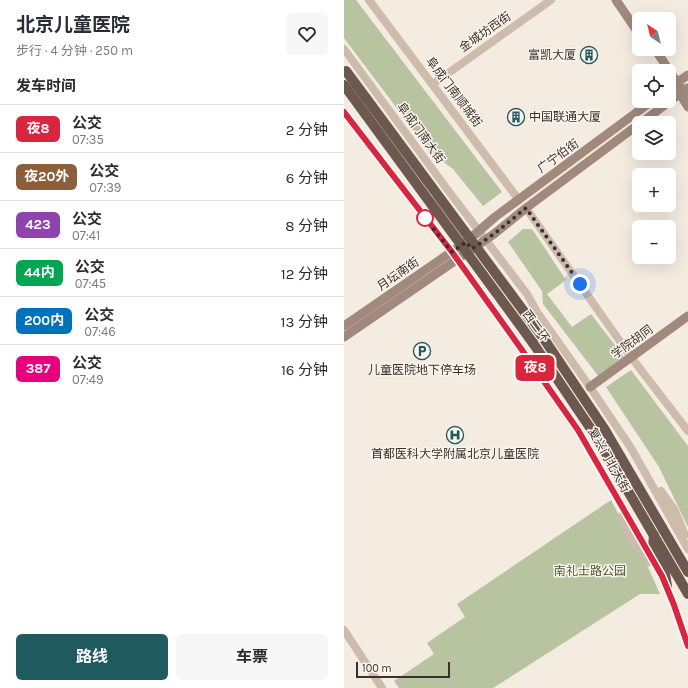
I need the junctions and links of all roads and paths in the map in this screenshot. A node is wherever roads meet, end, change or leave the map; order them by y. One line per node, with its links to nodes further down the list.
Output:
1 (369, 0): 11 (street, 阜成门南顺城街)
2 (551, 0): 11 (street, 金城坊西街)
3 (616, 0): 6 (main road)
4 (622, 0): 5 (main road)
5 (632, 15)
6 (632, 24)
7 (344, 49): 20 (street, 阜成门南大街)
8 (344, 69): 35 (highway, 西二环, bridge)
9 (688, 75): 10 (main road)
10 (676, 81)
11 (433, 84): 22 (street, 阜成门南顺城街)
12 (344, 85): 36 (highway, 西二环, bridge)
13 (676, 86): 14 (main road)
14 (685, 93): 15 (main road); 18 (main road, 广宁伯街)
15 (688, 107)
16 (643, 108): 22 (main road, 广宁伯街)
17 (344, 112): 24 (street)
18 (652, 116)
19 (632, 130): 23 (main road, 广宁伯街)
20 (447, 189): 21 (street); 25 (street, 阜成门南大街)
21 (433, 199): 24 (street); 27 (street)
22 (519, 200): 25 (main road, 广宁伯街)
23 (526, 208): 26 (main road, 广宁伯街); 32 (street)
24 (420, 209): 28 (street)
25 (479, 231): 26 (street, 阜成门南大街); 27 (main road, 广宁伯街)
26 (486, 239): 27 (main road, 广宁伯街); 33 (street, 复兴门北大街)
27 (469, 246): 28 (main road, 月坛南街)
28 (454, 256): 30 (main road, 月坛南街); 31 (main road, 月坛南街); 40 (street, 复兴门北大街)
29 (688, 316): 32 (main road, 学院胡同)
30 (344, 326)
31 (344, 336)
32 (630, 358): 33 (main road, 学院胡同); 34 (street)
33 (590, 387): 37 (street, 复兴门北大街)
34 (688, 431)
35 (662, 527): 38 (highway); 39 (highway, 西二环)
36 (654, 535): 40 (highway); 41 (highway, 西二环)
37 (688, 548)
38 (688, 557)
39 (688, 572)
40 (667, 586): 43 (street)
41 (688, 594)
42 (344, 630): 44 (street)
43 (688, 646)
44 (382, 688)

